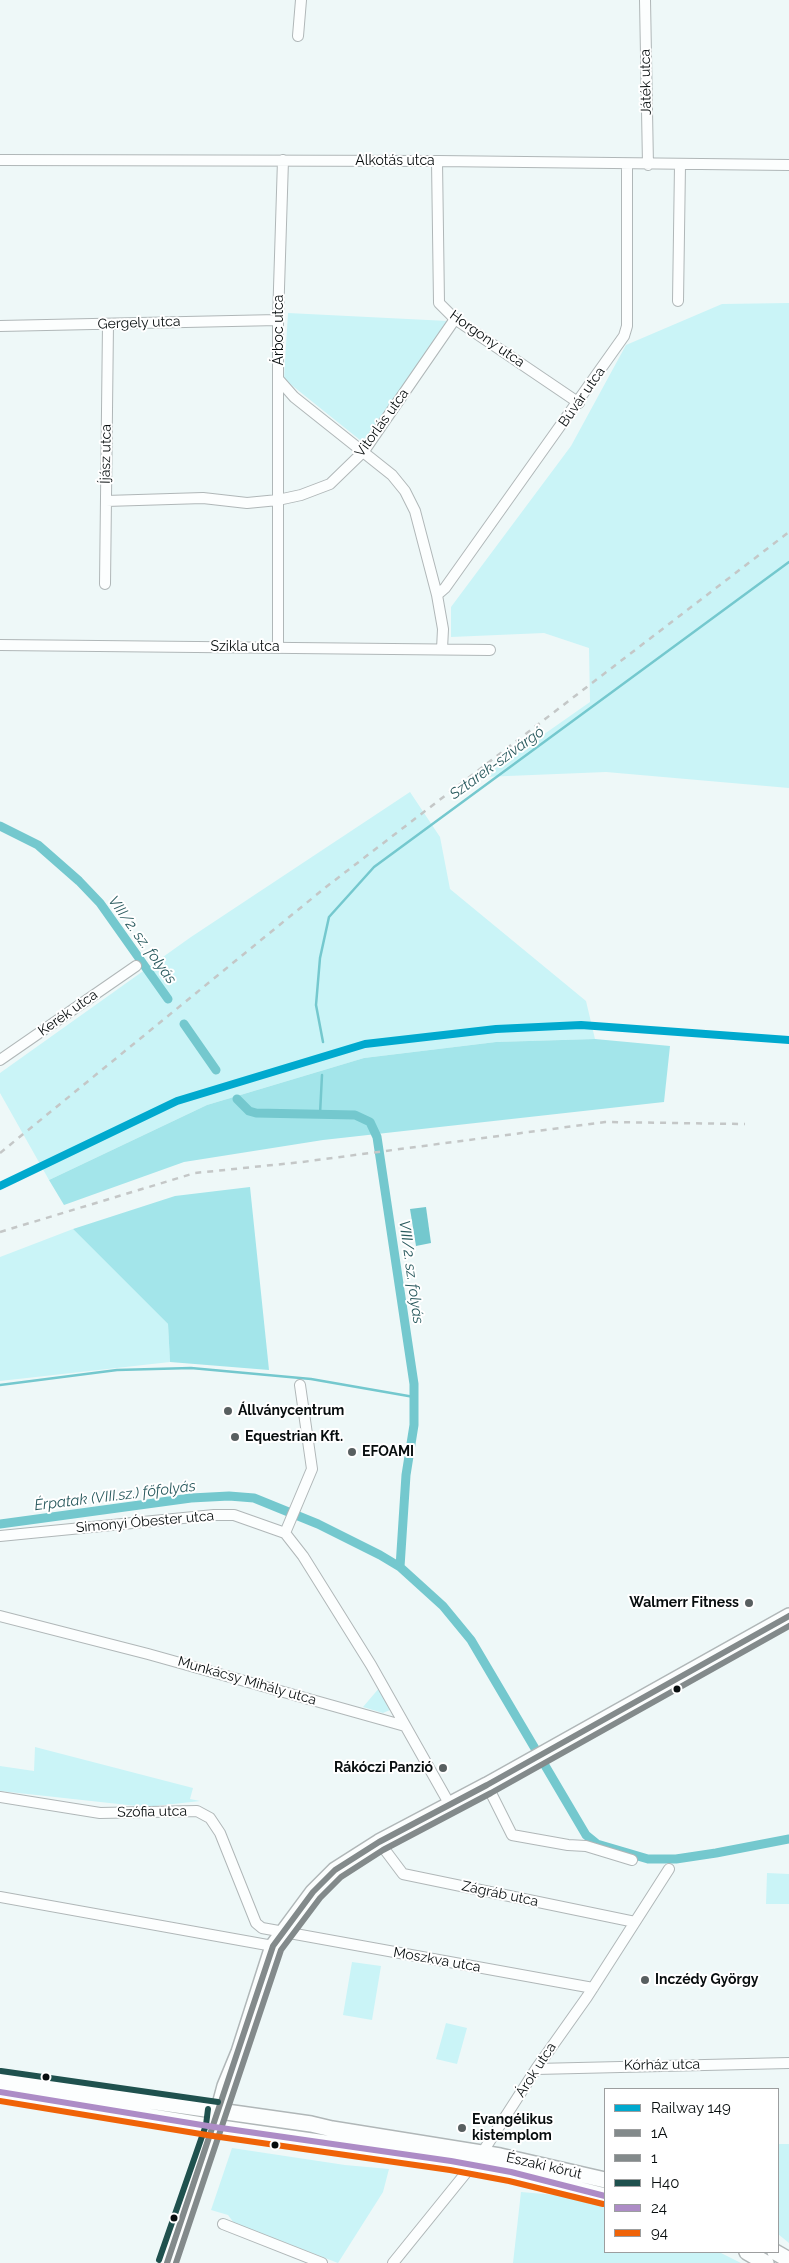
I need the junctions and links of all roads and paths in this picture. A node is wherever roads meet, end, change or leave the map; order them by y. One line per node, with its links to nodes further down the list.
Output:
1 (301, 0): 3 (street)
2 (645, 0): 8 (street, Játék utca)
3 (298, 36)
4 (0, 160): 5 (street, Alkotás utca)
5 (283, 160): 6 (street, Alkotás utca); 13 (street, Árboc utca)
6 (438, 161): 7 (street, Alkotás utca); 12 (street, Horgony utca)
7 (627, 164): 8 (street, Alkotás utca); 17 (street, Búvár utca)
8 (648, 165): 9 (street, Alkotás utca)
9 (680, 165): 10 (street, Alkotás utca); 11 (street)
10 (789, 165)
11 (678, 301)
12 (455, 319): 17 (street, Horgony utca); 18 (street, Vitorlás utca)
13 (278, 320): 14 (street, Gergely utca); 16 (street, Árboc utca)
14 (108, 324): 15 (street, Gergely utca); 20 (street, Íjász utca)
15 (0, 326)
16 (279, 380): 18 (street); 19 (street, Árboc utca)
17 (579, 403): 22 (street, Búvár utca)
18 (364, 451): 19 (street, Vitorlás utca); 22 (street)
19 (278, 500): 20 (street, Vitorlás utca); 24 (street, Árboc utca)
20 (106, 501): 21 (street, Íjász utca)
21 (105, 584)
22 (436, 595): 25 (street)
23 (0, 645): 24 (street, Szikla utca)
24 (278, 647): 25 (street, Szikla utca)
25 (442, 649): 26 (street, Szikla utca)
26 (490, 650)
27 (136, 966): 28 (street, Kerék utca)
28 (0, 1060)
29 (300, 1385): 30 (street)
30 (285, 1533): 31 (street, Simonyi Óbester utca); 34 (street)
31 (1, 1539)
32 (0, 1616): 34 (street, Munkácsy Mihály utca)
33 (789, 1616): 35 (main road)
34 (405, 1726): 37 (street)
35 (486, 1785): 37 (main road); 39 (street)
36 (0, 1797): 43 (street, Szófia utca)
37 (450, 1805): 38 (main road)
38 (380, 1842): 42 (street, Zágráb utca); 44 (main road)
39 (632, 1860)
40 (669, 1869): 42 (street, Árok utca)
41 (0, 1897): 45 (street)
42 (635, 1922): 47 (street, Árok utca)
43 (262, 1928): 44 (street); 45 (street)
44 (282, 1932): 46 (main road); 47 (street, Moszkva utca)
45 (255, 1942): 46 (street)
46 (273, 1946): 52 (main road)
47 (593, 1988): 49 (street, Árok utca)
48 (789, 2062): 49 (street, Kórház utca)
49 (536, 2069): 54 (street, Árok utca)
50 (0, 2080): 52 (main road, Északi körút)
51 (0, 2092): 53 (main road, Északi körút)
52 (217, 2111): 53 (main road); 54 (main road, Északi körút)
53 (214, 2127): 55 (main road, Északi körút); 62 (street)
54 (482, 2153): 55 (street, Árok utca); 56 (main road, Északi körút)
55 (470, 2164): 57 (main road, Északi körút); 64 (street, Árok utca)
56 (604, 2180)
57 (604, 2196)
58 (223, 2224): 63 (street)
59 (749, 2253): 65 (main road)
60 (777, 2253): 61 (main road)
61 (789, 2260)
62 (166, 2263)
63 (322, 2263)
64 (392, 2263)
65 (766, 2263)

